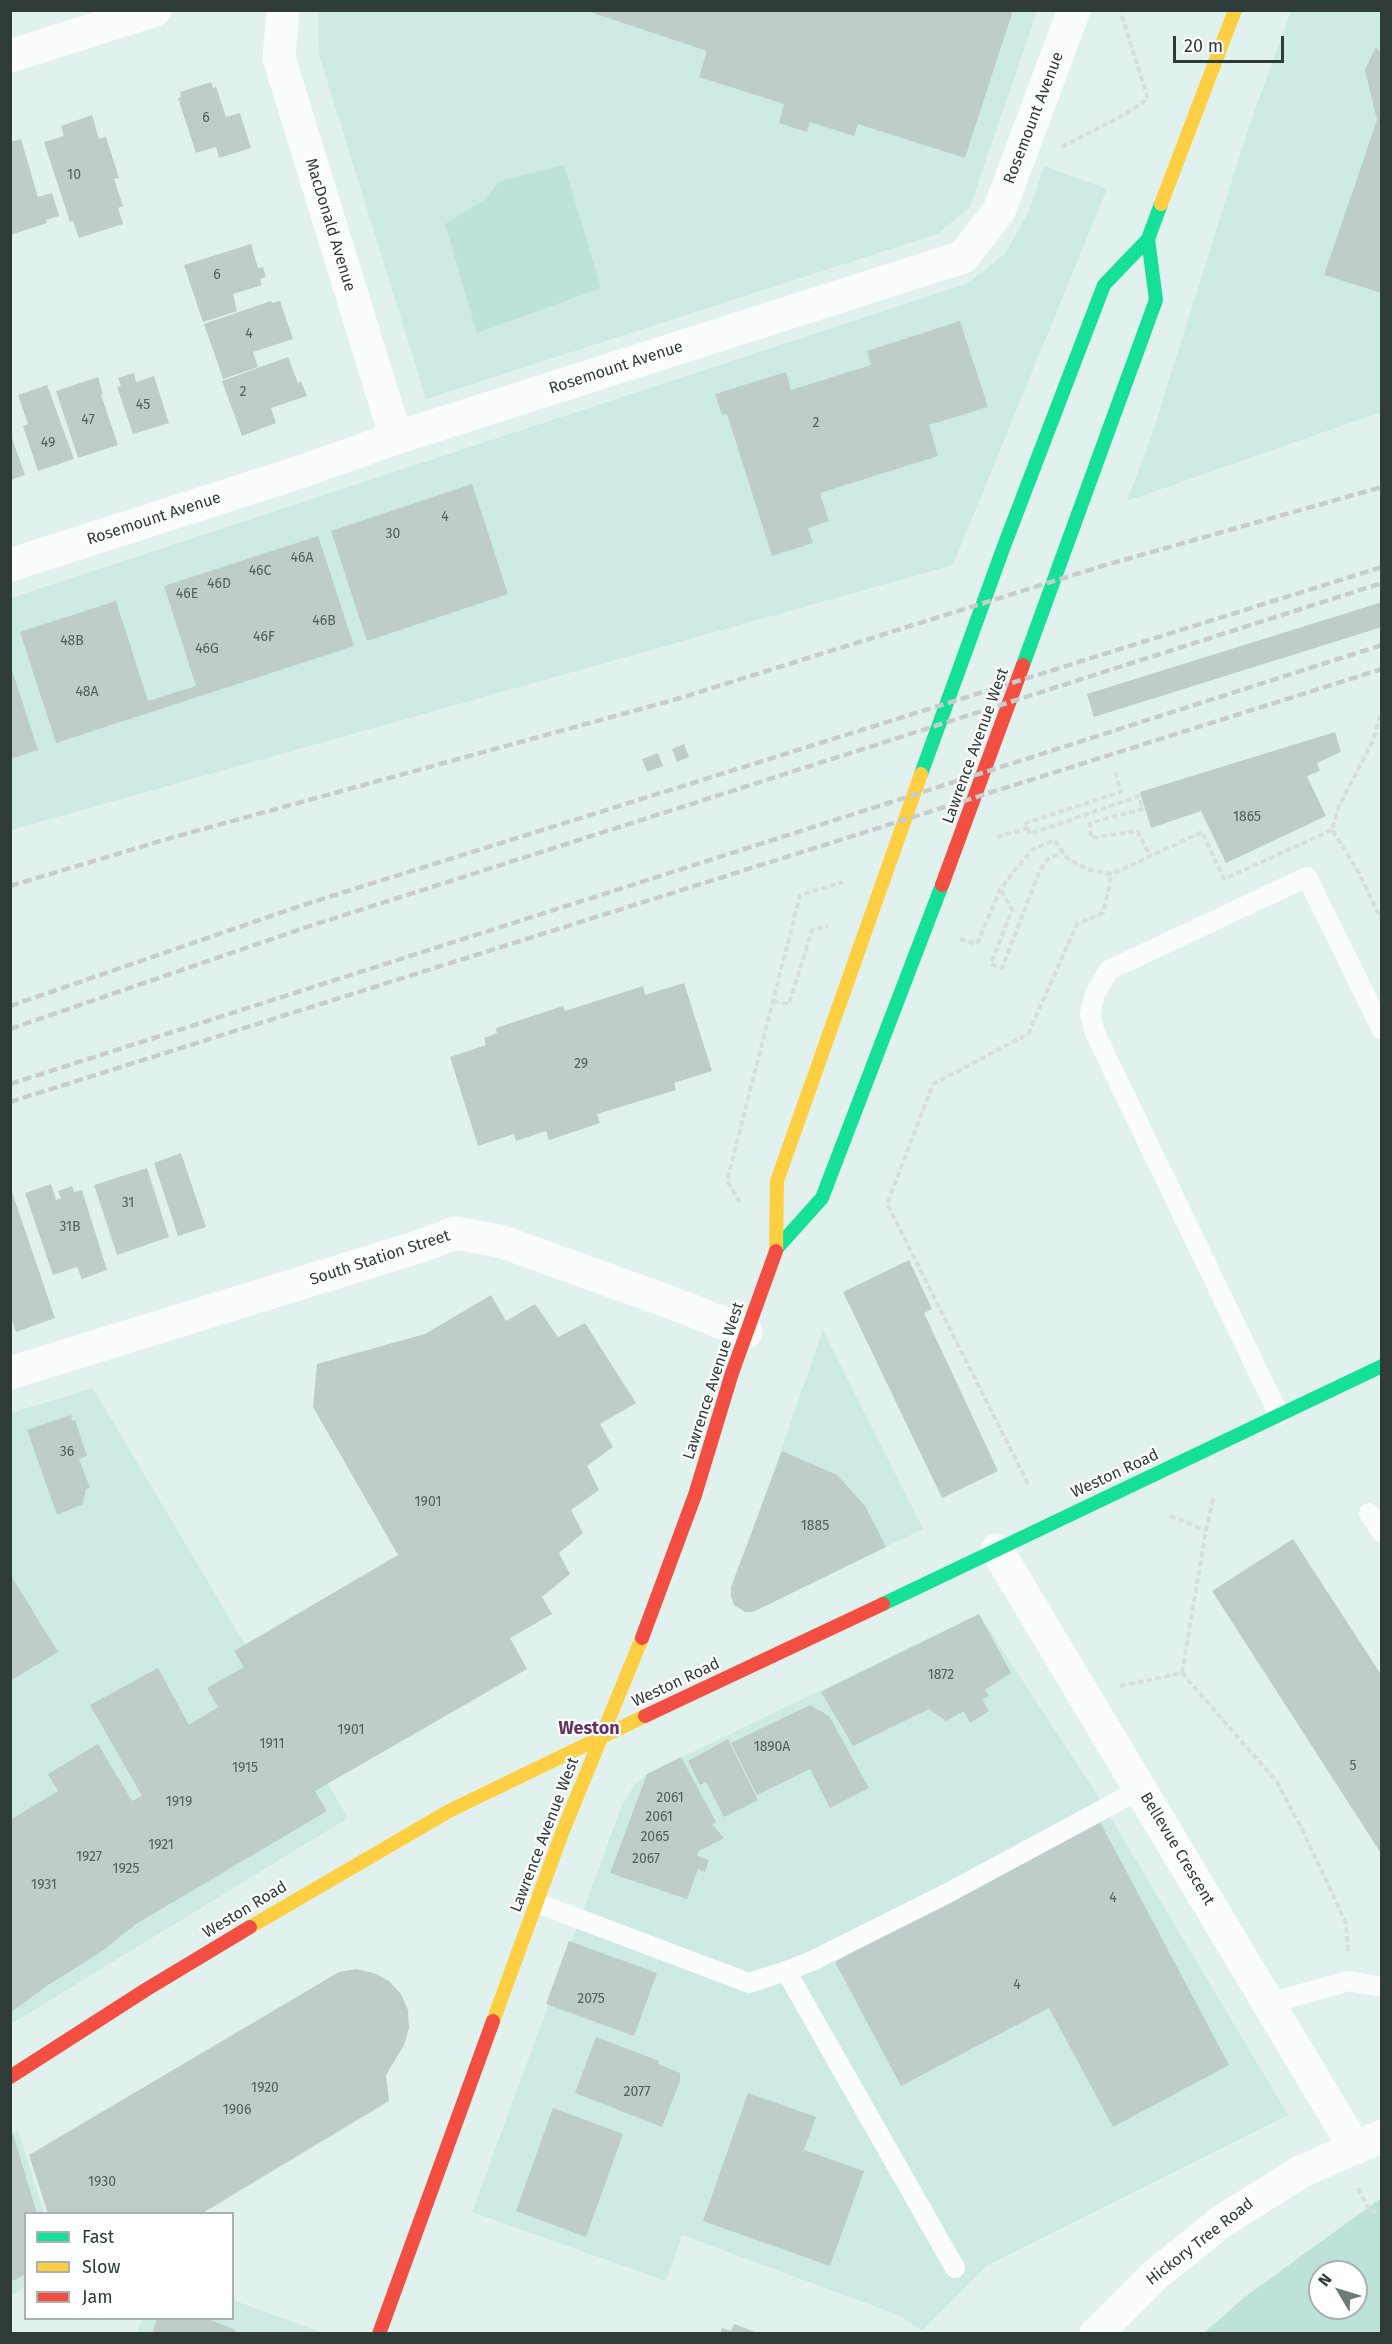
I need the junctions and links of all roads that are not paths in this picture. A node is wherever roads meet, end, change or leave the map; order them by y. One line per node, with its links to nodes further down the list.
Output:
1 (155, 10): 5 (street)
2 (283, 10): 7 (street, MacDonald Avenue)
3 (1074, 10): 7 (street, Rosemount Avenue)
4 (1235, 10): 6 (main road, Lawrence Avenue West)
5 (10, 56)
6 (1148, 239): 10 (main road, Lawrence Avenue West); 10 (main road, Lawrence Avenue West)
7 (396, 438): 8 (street, Rosemount Avenue)
8 (10, 565)
9 (1382, 1030): 14 (lane)
10 (778, 1246): 11 (main road, Lawrence Avenue West)
11 (746, 1332): 13 (street, South Station Street); 18 (main road, Lawrence Avenue West)
12 (1382, 1366): 14 (main road, Weston Road)
13 (10, 1373)
14 (1279, 1415): 17 (main road, Weston Road)
15 (1369, 1513): 16 (lane)
16 (1382, 1533)
17 (998, 1550): 18 (main road, Weston Road); 19 (street, Bellevue Crescent)
18 (601, 1737): 20 (main road, Lawrence Avenue West); 24 (main road, Weston Road)
19 (1141, 1789): 21 (lane); 23 (street, Bellevue Crescent)
20 (537, 1903): 21 (lane); 27 (main road, Lawrence Avenue West)
21 (786, 1971): 26 (lane)
22 (1382, 1987): 23 (lane)
23 (1269, 2003): 25 (street, Bellevue Crescent)
24 (10, 2077)
25 (1368, 2142): 28 (street, Hickory Tree Road)
26 (955, 2268)
27 (379, 2334)
28 (1096, 2334)

